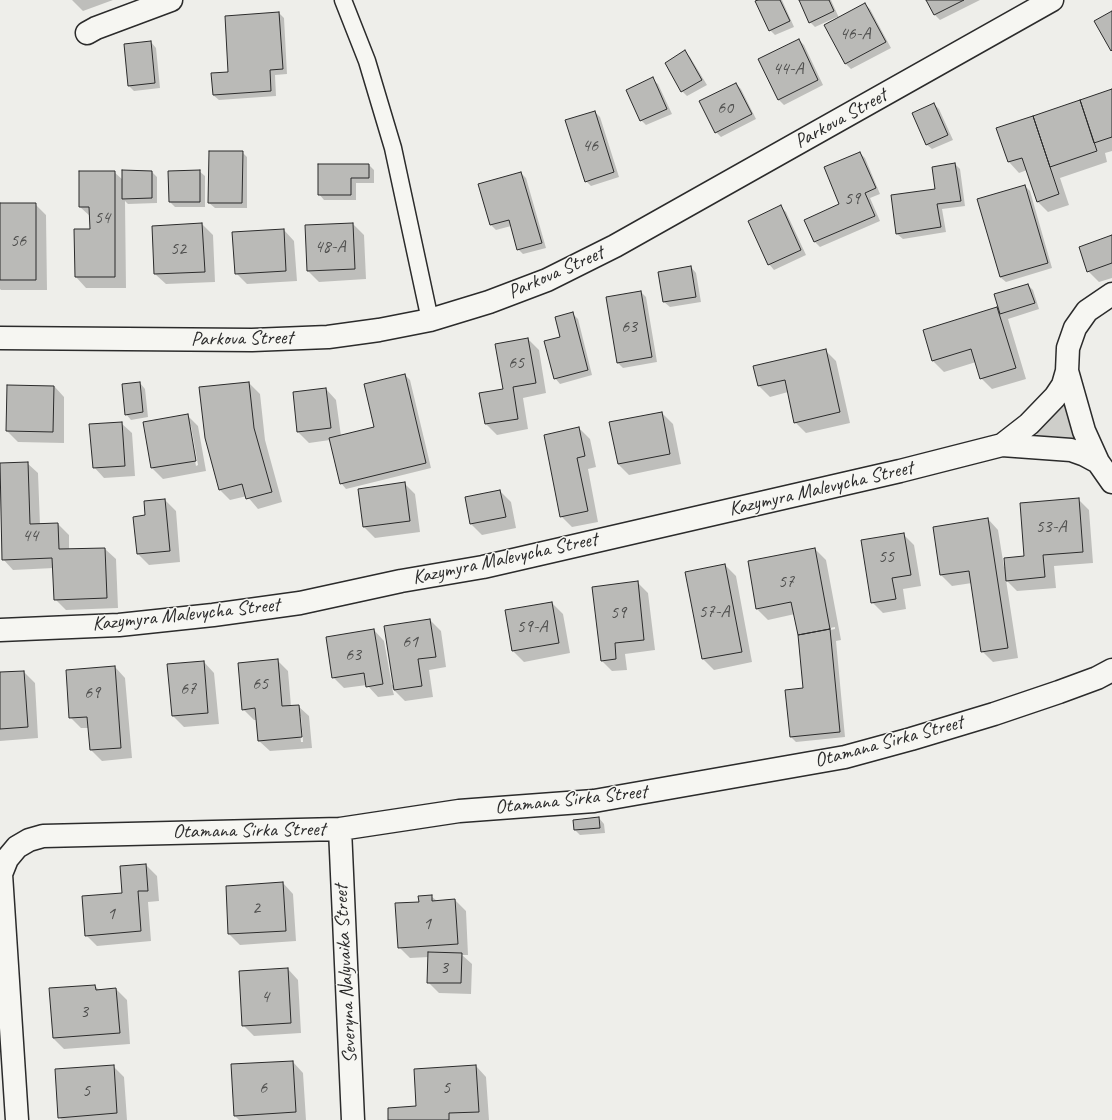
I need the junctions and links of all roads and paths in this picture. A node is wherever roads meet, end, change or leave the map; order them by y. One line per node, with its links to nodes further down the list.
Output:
1 (171, 0): 4 (street)
2 (343, 0): 6 (lane)
3 (1052, 0): 6 (street, Parkova Street)
4 (87, 33)
5 (1112, 294): 8 (street, Kazymyra Malevycha Street)
6 (430, 320): 7 (street, Parkova Street)
7 (0, 338)
8 (1067, 371): 9 (street, Kazymyra Malevycha Street); 10 (street)
9 (1002, 445): 10 (street, Kazymyra Malevycha Street); 12 (street, Kazymyra Malevycha Street)
10 (1098, 462): 11 (street)
11 (1112, 482)
12 (0, 630)
13 (1112, 670): 14 (street, Otamana Sirka Street)
14 (340, 829): 15 (street, Otamana Sirka Street); 16 (street, Severyna Nalyvaika Street)
15 (17, 1120)
16 (353, 1120)

